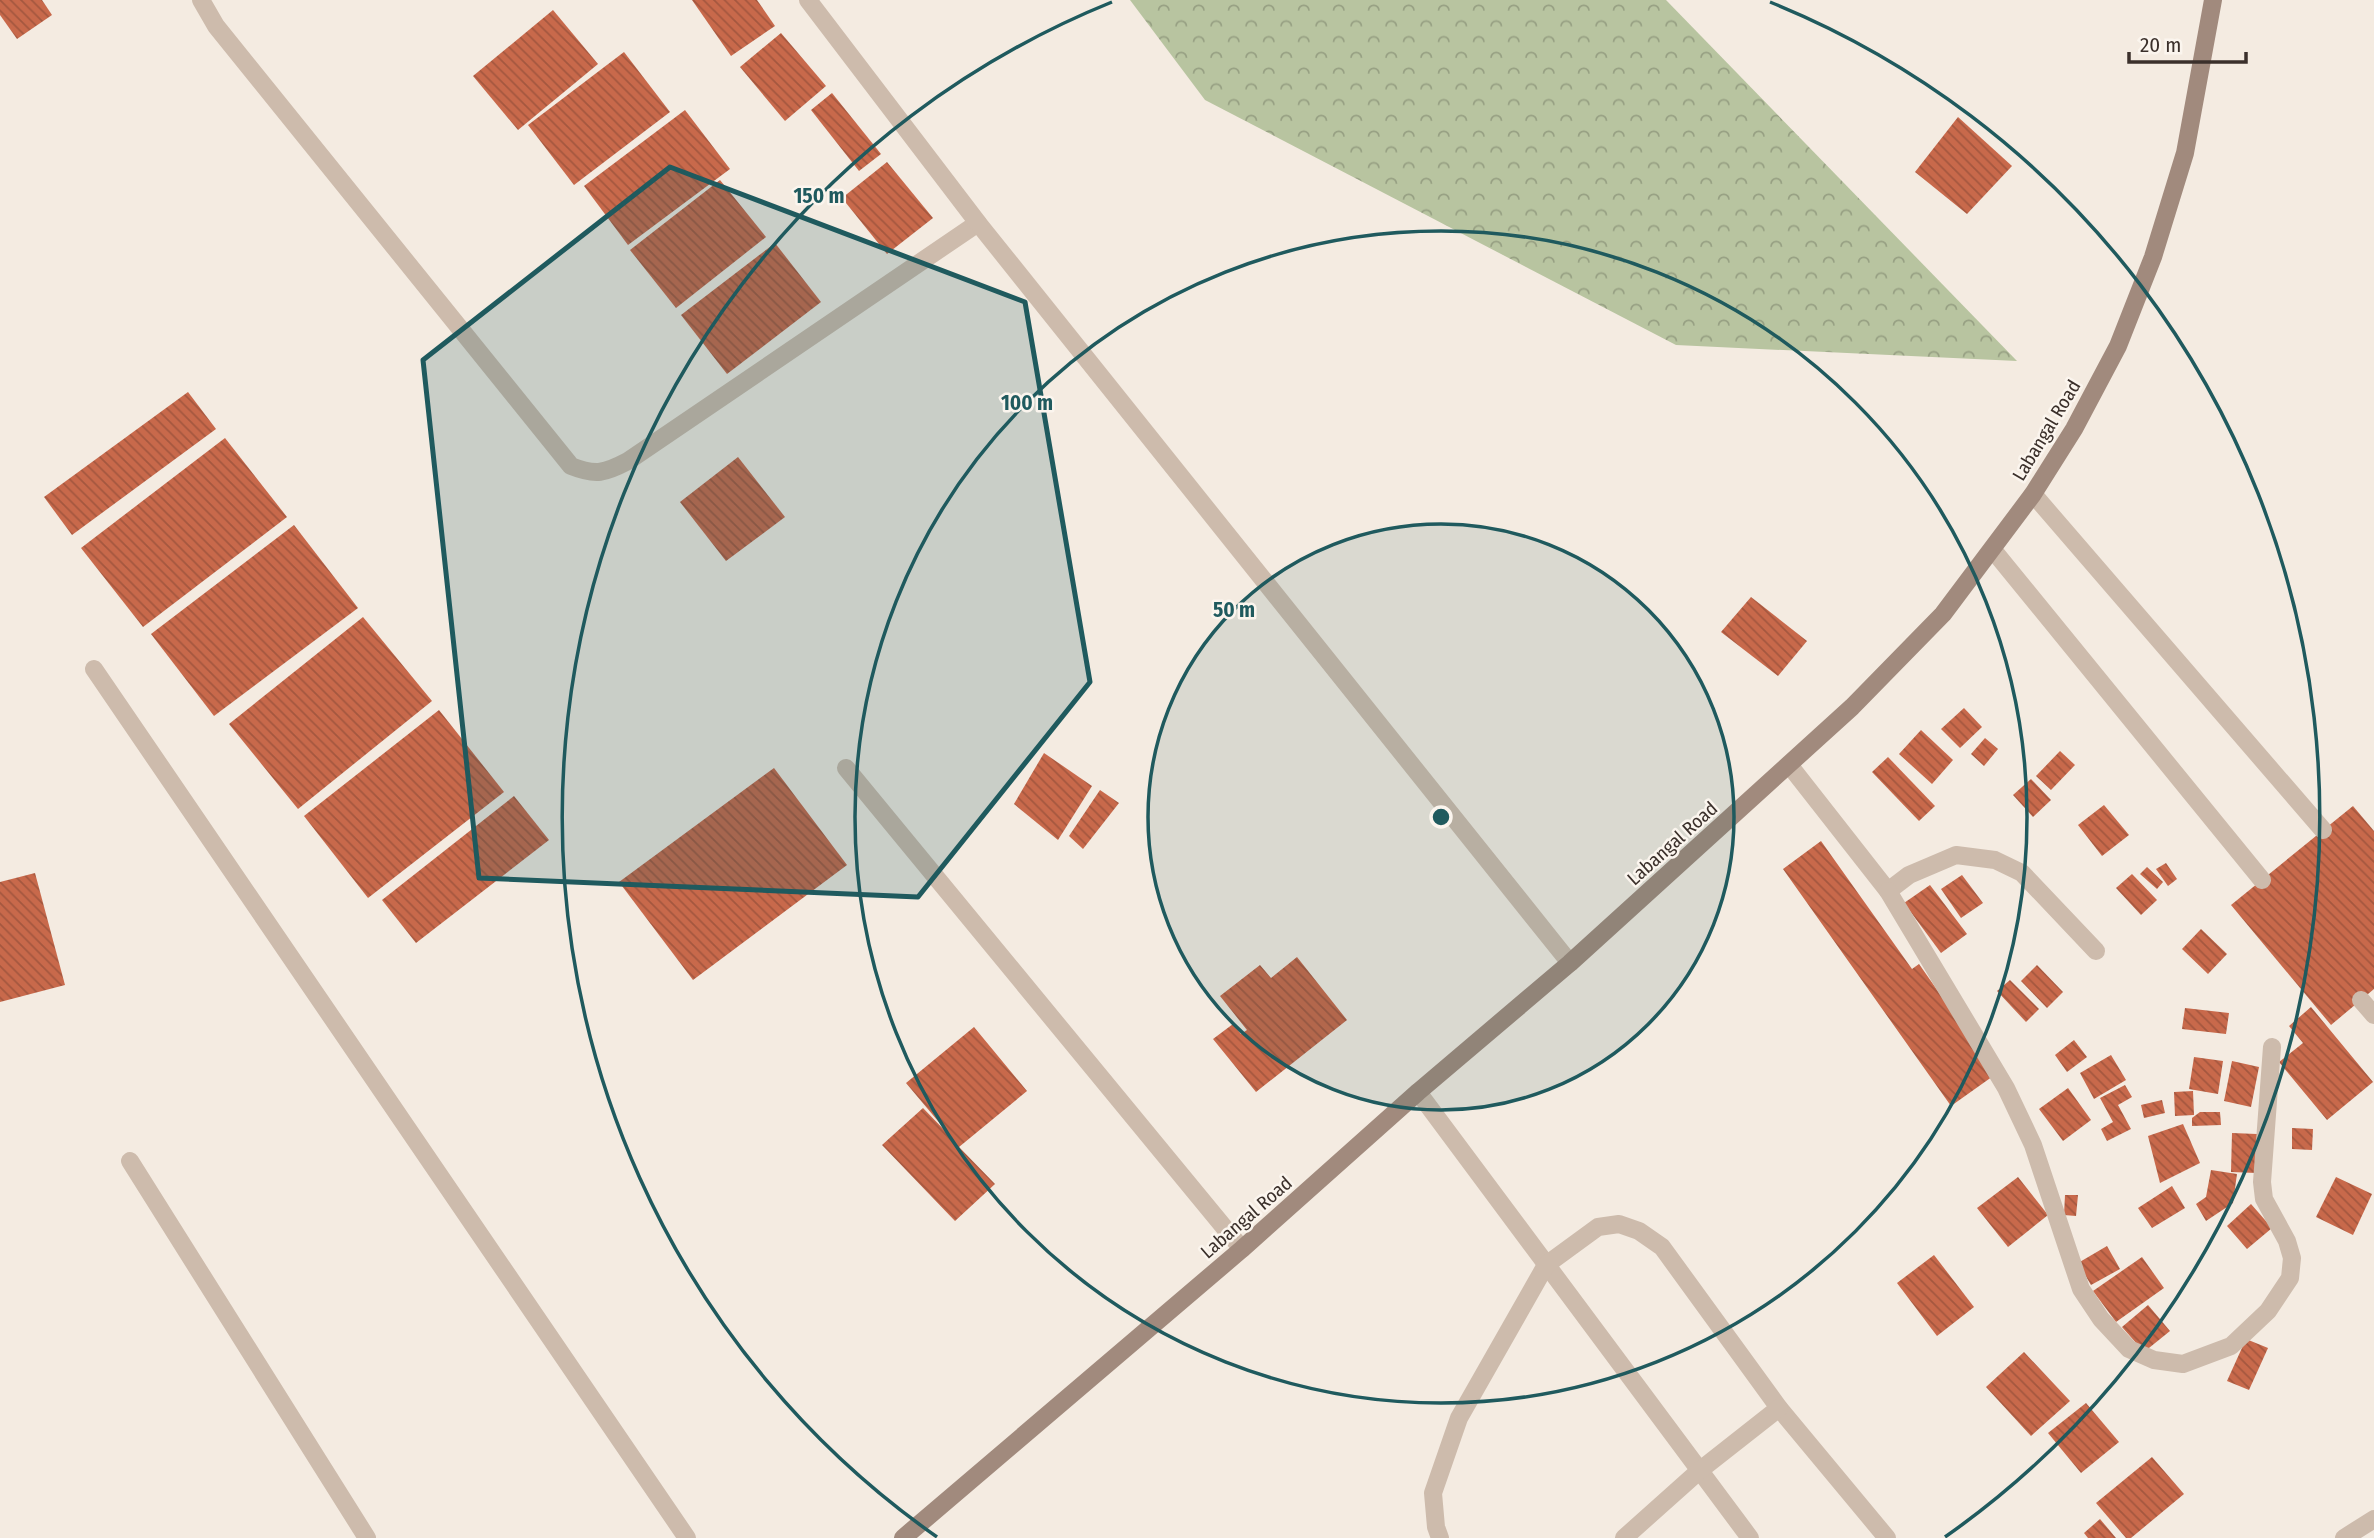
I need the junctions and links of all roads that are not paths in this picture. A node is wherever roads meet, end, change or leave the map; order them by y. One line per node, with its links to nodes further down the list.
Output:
1 (201, 0): 4 (street)
2 (808, 0): 4 (street)
3 (2213, 0): 5 (main road, Labangal Road)
4 (978, 223): 14 (street)
5 (2033, 494): 6 (main road, Labangal Road); 10 (street)
6 (1993, 551): 8 (main road, Labangal Road); 11 (street)
7 (94, 669): 26 (street)
8 (1790, 766): 12 (street); 14 (main road, Labangal Road)
9 (846, 768): 20 (street)
10 (2323, 830)
11 (2262, 880)
12 (1888, 891): 13 (street); 17 (street)
13 (2096, 951)
14 (1570, 963): 18 (main road, Labangal Road)
15 (2361, 1000): 16 (street)
16 (2374, 1015)
17 (2272, 1047)
18 (1418, 1092): 20 (main road, Labangal Road); 21 (street)
19 (130, 1161): 25 (street)
20 (1242, 1249): 27 (main road, Labangal Road)
21 (1546, 1265): 22 (street); 23 (street); 28 (street)
22 (1779, 1408): 23 (street); 31 (street)
23 (1699, 1471): 29 (street); 30 (street)
24 (2374, 1519): 32 (street)
25 (367, 1538)
26 (687, 1538)
27 (904, 1538)
28 (1440, 1538)
29 (1624, 1538)
30 (1750, 1538)
31 (1887, 1538)
32 (2344, 1538)

